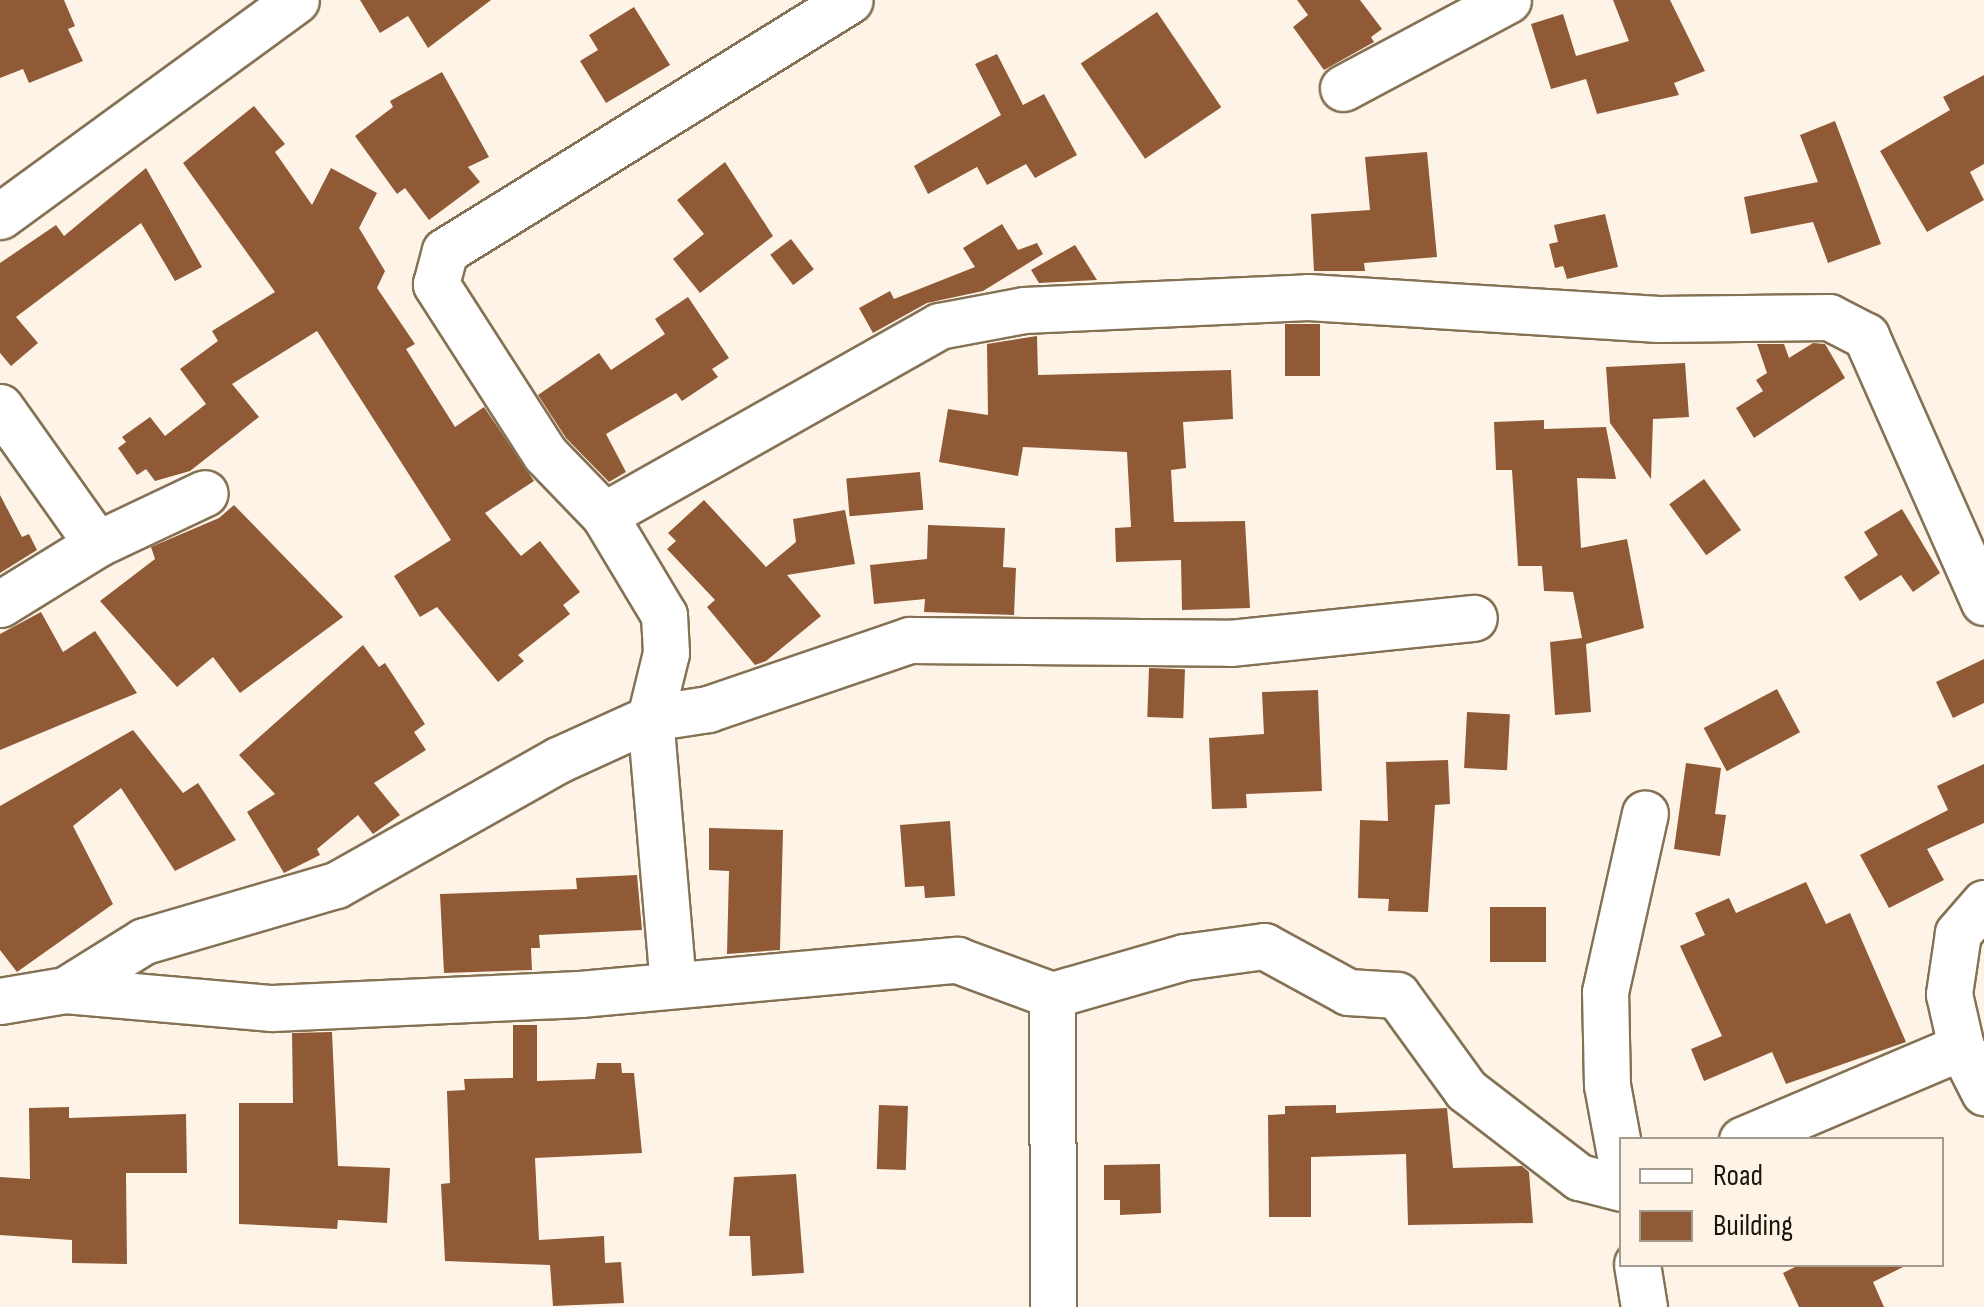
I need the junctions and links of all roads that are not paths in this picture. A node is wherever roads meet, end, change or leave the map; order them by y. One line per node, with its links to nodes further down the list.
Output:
1 (296, 0): 6 (street)
2 (850, 0): 4 (street)
3 (1508, 0): 5 (street)
4 (807, 11): 9 (street)
5 (1343, 88)
6 (0, 216)
7 (0, 406): 10 (street)
8 (206, 493): 10 (street)
9 (604, 515): 11 (street); 14 (street)
10 (97, 544): 12 (street)
11 (1984, 602)
12 (0, 604)
13 (1474, 618): 14 (street)
14 (650, 718): 17 (street); 18 (street)
15 (1644, 813): 24 (street)
16 (1984, 903): 21 (street)
17 (673, 985): 18 (street); 19 (street)
18 (65, 990): 20 (street)
19 (1052, 996): 25 (street); 27 (street)
20 (0, 1001)
21 (1961, 1047): 22 (street); 23 (street)
22 (1984, 1092)
23 (1749, 1137)
24 (1619, 1150)
25 (1619, 1187)
26 (1638, 1267): 28 (street)
27 (1053, 1307)
28 (1644, 1307)

